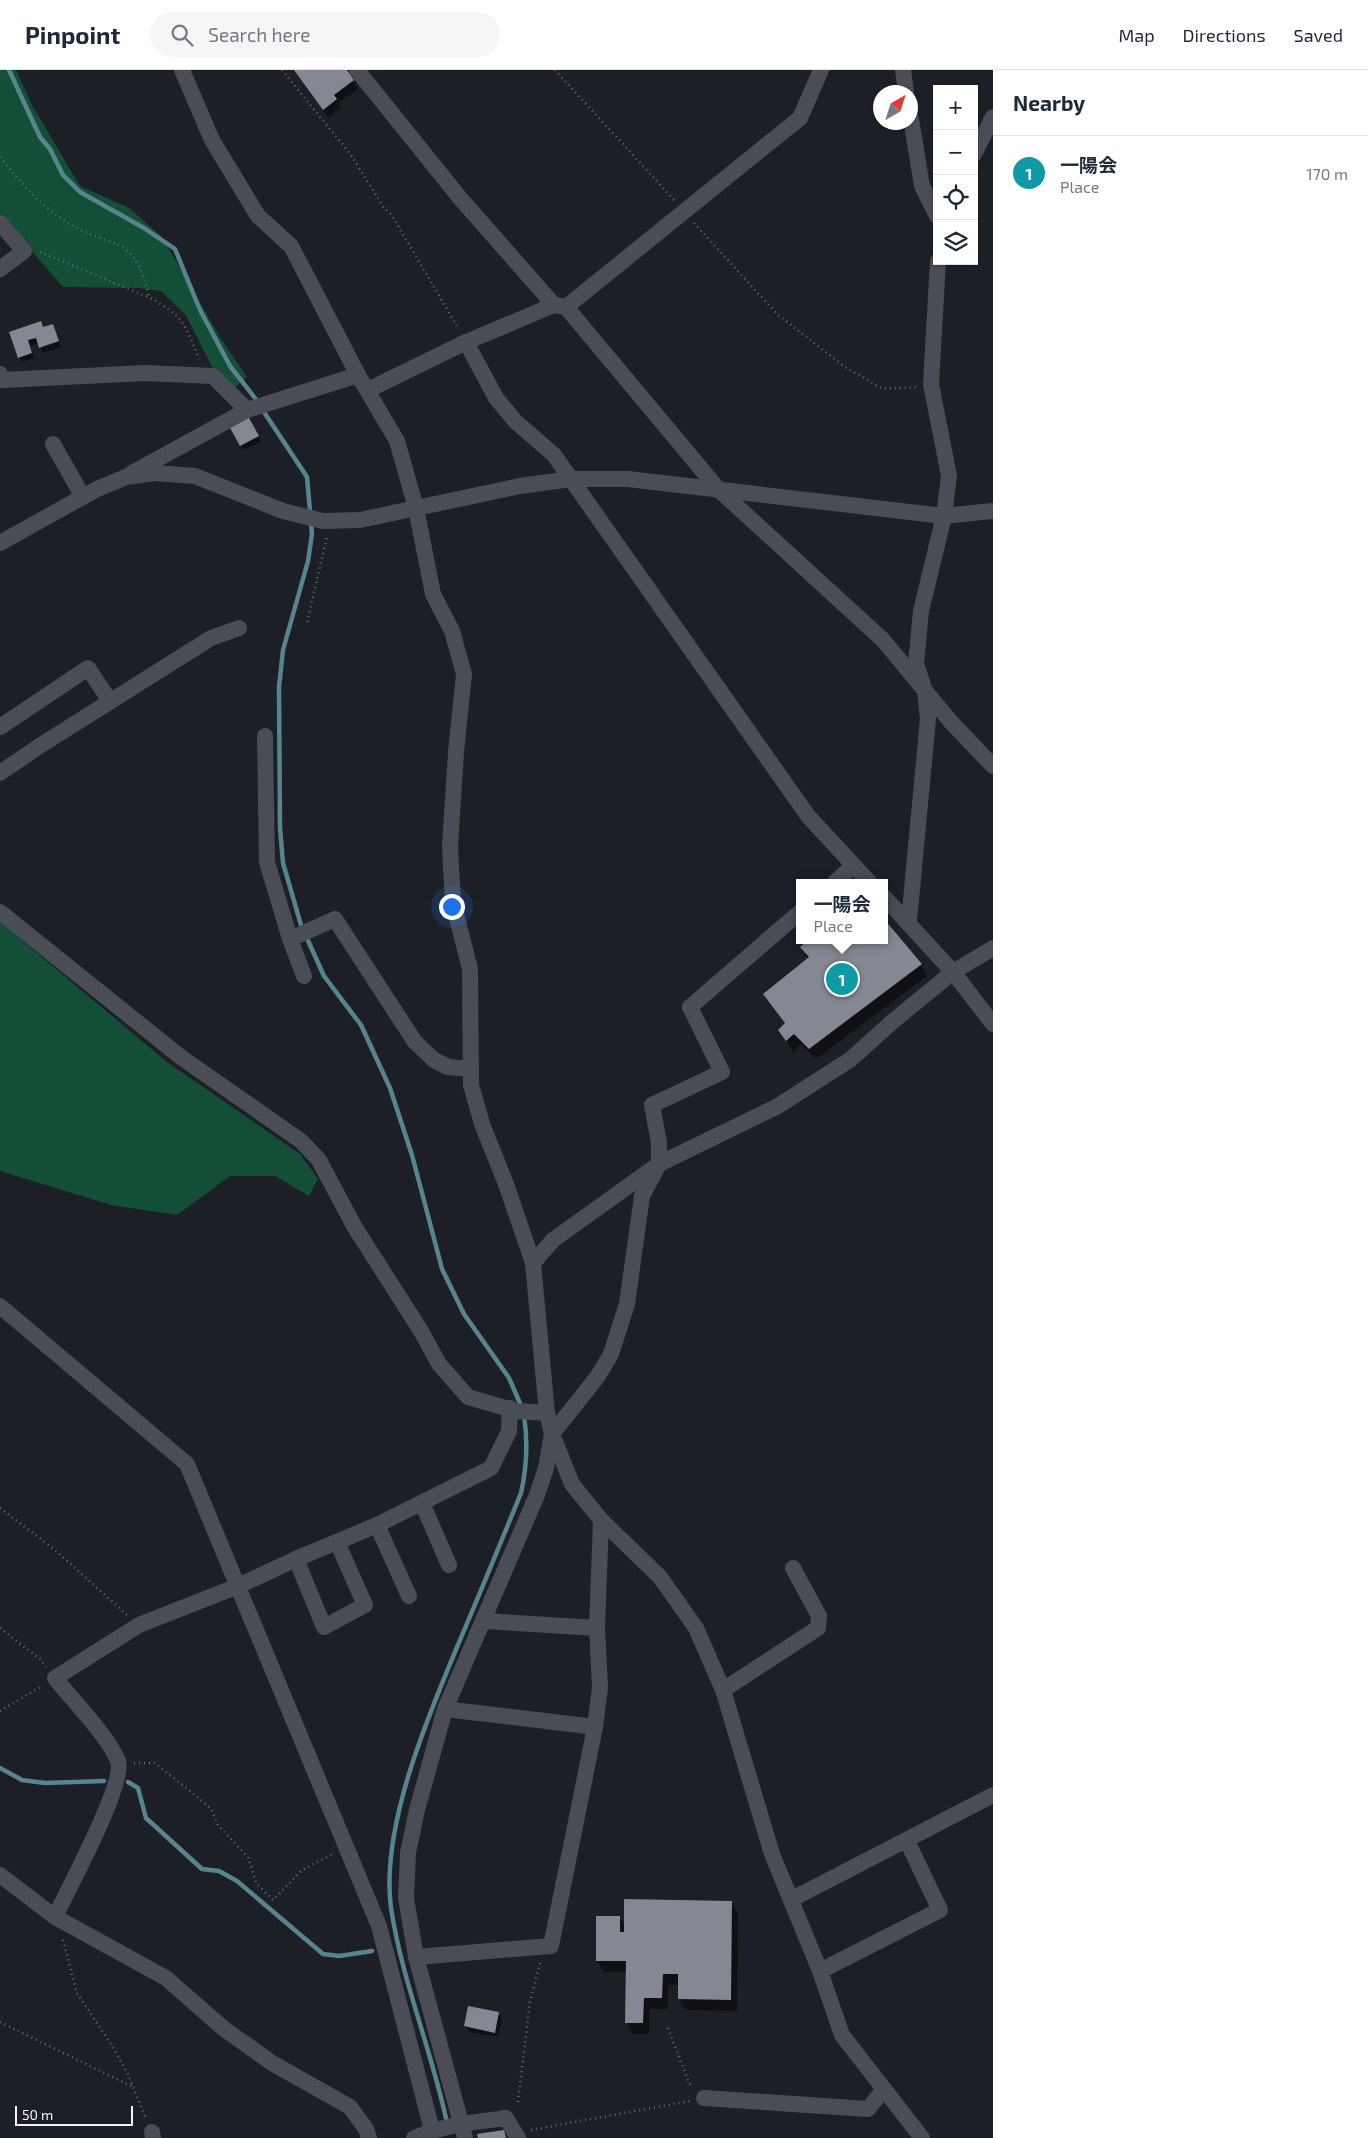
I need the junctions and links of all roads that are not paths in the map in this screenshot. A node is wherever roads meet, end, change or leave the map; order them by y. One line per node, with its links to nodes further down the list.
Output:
1 (182, 70): 16 (street)
2 (357, 70): 13 (street)
3 (821, 70): 13 (street)
4 (903, 70): 5 (street)
5 (905, 85)
6 (993, 117): 8 (street)
7 (912, 130): 9 (street)
8 (978, 146)
9 (933, 208)
10 (0, 223): 12 (street)
11 (938, 265): 26 (street)
12 (0, 270)
13 (560, 306): 14 (street); 22 (street)
14 (466, 342): 17 (street); 21 (street)
15 (0, 374): 18 (street)
16 (358, 375): 17 (street); 18 (street)
17 (368, 390): 24 (street)
18 (257, 407): 20 (street)
19 (53, 444): 23 (street)
20 (126, 477): 23 (street); 24 (street)
21 (571, 479): 22 (street); 24 (street); 35 (street)
22 (718, 489): 26 (street); 29 (street)
23 (83, 497): 27 (street)
24 (416, 508): 47 (street)
25 (993, 511): 26 (street)
26 (944, 516): 29 (street)
27 (0, 543)
28 (239, 628): 30 (street)
29 (925, 691): 33 (street); 41 (street)
30 (110, 701): 31 (street); 34 (street)
31 (0, 726)
32 (265, 736): 42 (street)
33 (993, 766)
34 (0, 773)
35 (853, 866): 36 (street); 37 (street)
36 (838, 879)
37 (866, 879)
38 (888, 901): 41 (street)
39 (0, 912): 51 (street)
40 (796, 915): 48 (street)
41 (908, 921): 44 (street)
42 (299, 934): 45 (street); 47 (street)
43 (993, 948): 44 (street)
44 (954, 972): 46 (street); 48 (street)
45 (304, 976)
46 (993, 1024)
47 (471, 1069): 49 (street)
48 (659, 1164): 49 (street); 52 (street)
49 (534, 1263): 51 (street)
50 (0, 1306): 60 (street)
51 (527, 1411): 52 (street); 53 (street)
52 (552, 1434): 54 (street); 62 (street)
53 (422, 1503): 55 (street); 58 (street)
54 (601, 1520): 63 (street); 64 (street)
55 (377, 1525): 56 (street); 61 (street)
56 (337, 1542): 57 (street); 57 (street)
57 (296, 1559): 60 (street)
58 (449, 1565)
59 (793, 1568): 64 (street)
60 (238, 1586): 71 (street); 76 (street)
61 (409, 1596)
62 (485, 1621): 63 (street); 65 (street)
63 (597, 1628): 66 (street)
64 (723, 1690): 70 (street)
65 (445, 1709): 66 (street); 72 (street)
66 (595, 1727): 72 (street)
67 (993, 1794): 68 (street)
68 (907, 1841): 70 (street); 73 (street)
69 (0, 1875): 71 (street)
70 (792, 1899): 73 (street)
71 (55, 1917): 78 (street)
72 (416, 1958): 76 (street)
73 (820, 1971): 74 (street)
74 (884, 2090): 75 (street); 80 (street)
75 (704, 2098)
76 (450, 2129): 77 (street); 79 (street)
77 (516, 2136)
78 (368, 2138)
79 (414, 2138)
80 (922, 2138)

